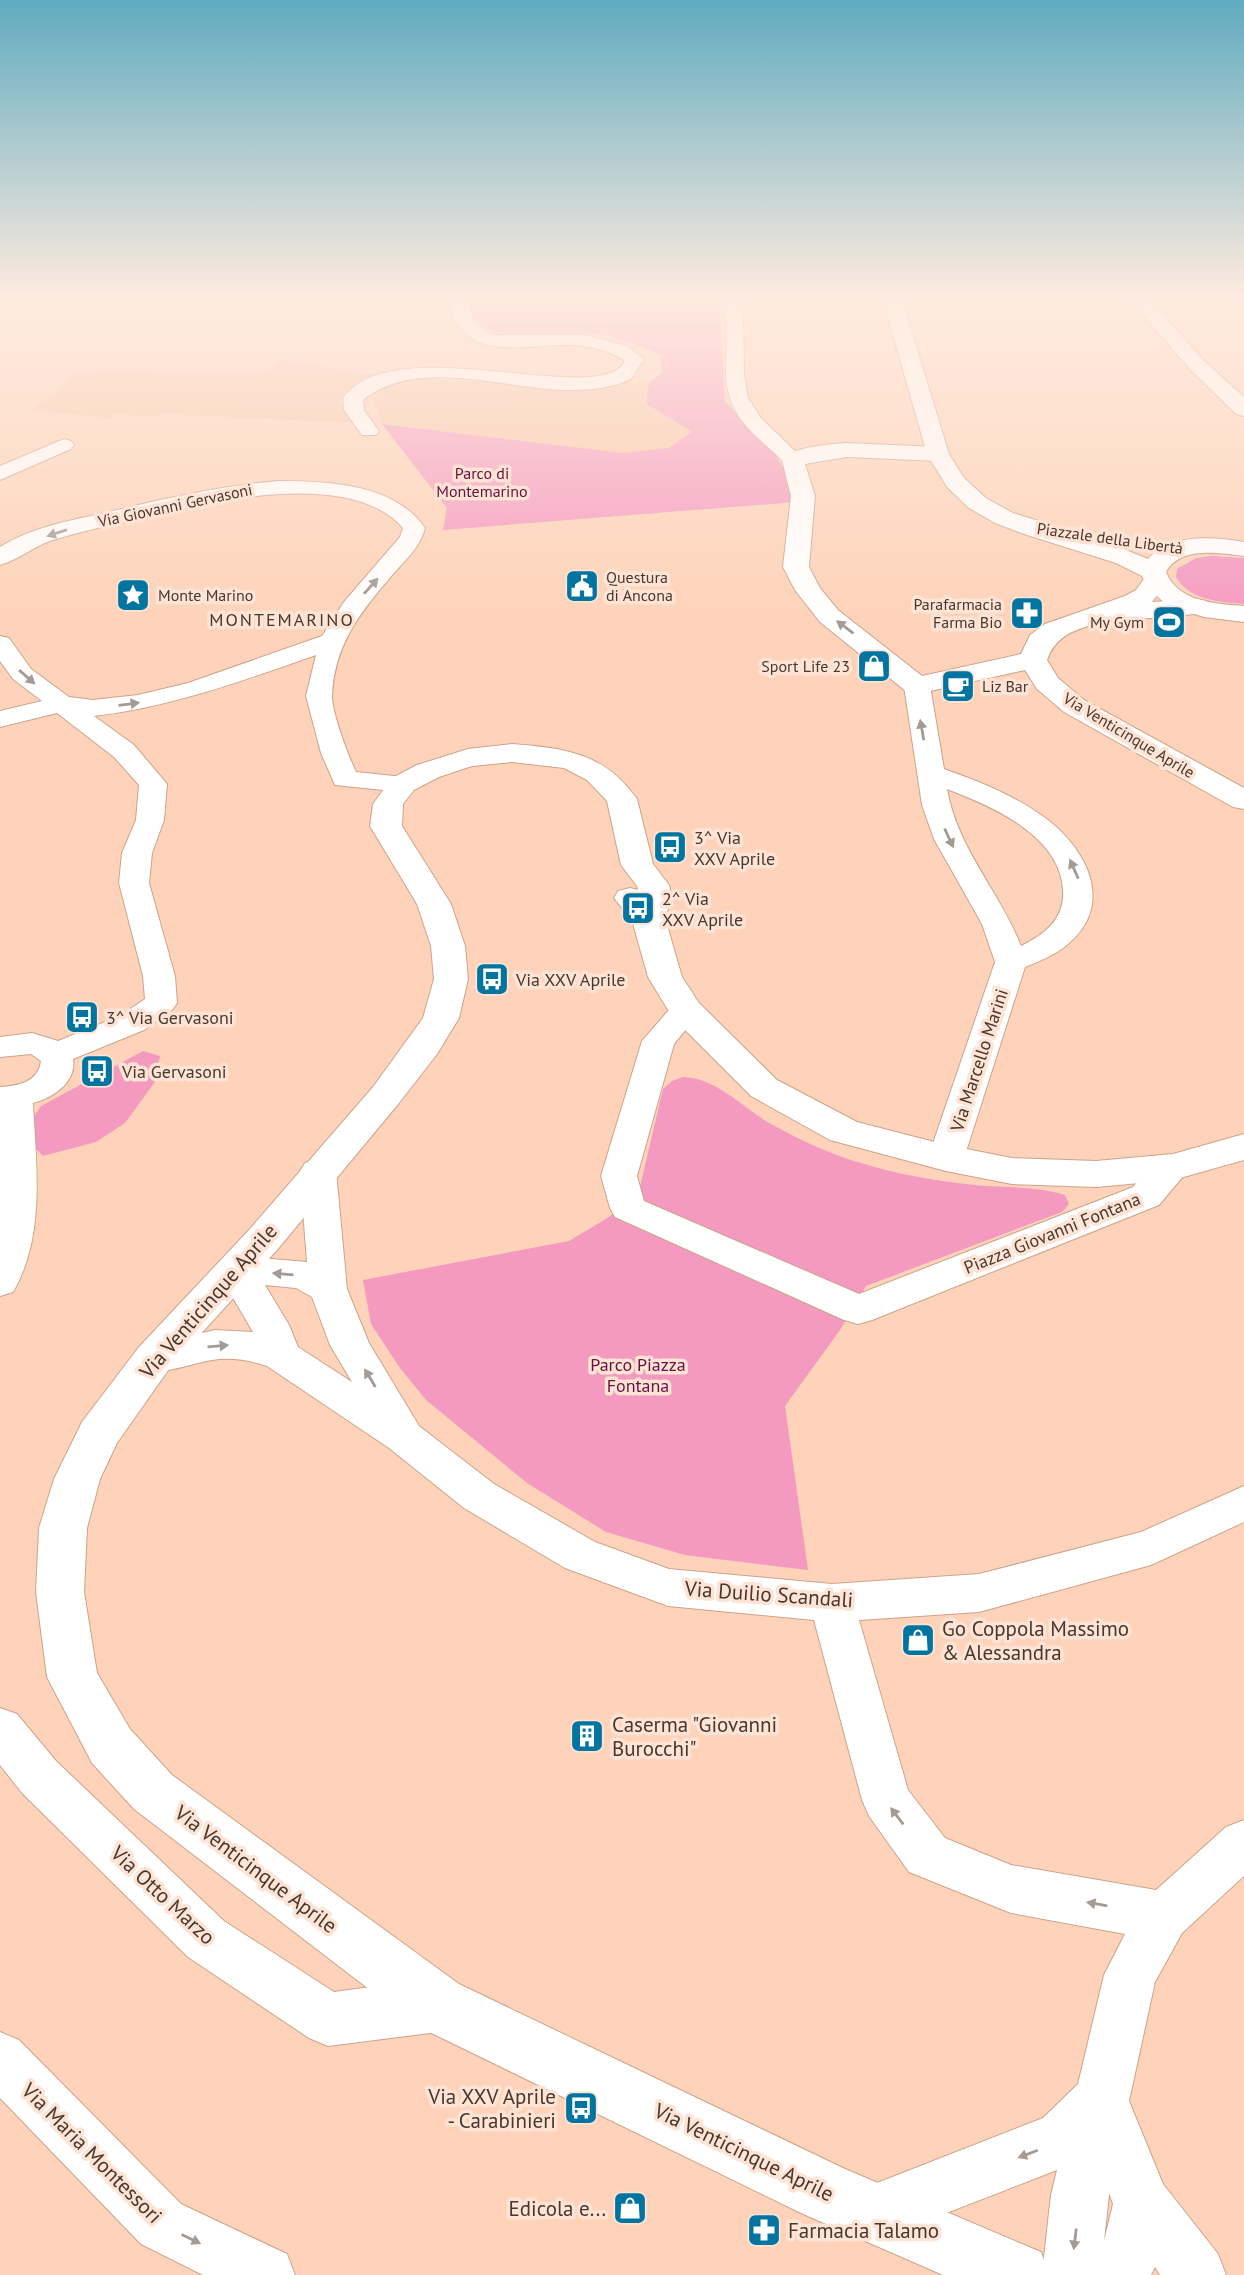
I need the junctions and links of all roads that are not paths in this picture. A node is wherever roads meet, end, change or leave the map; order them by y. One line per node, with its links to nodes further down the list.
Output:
1 (354, 406): 4 (street)
2 (743, 406): 7 (street)
3 (924, 406): 6 (street)
4 (369, 431)
5 (64, 445): 8 (street)
6 (938, 454): 7 (street); 9 (street)
7 (793, 460): 20 (street, one-way to 7)
8 (0, 474)
9 (1030, 527): 10 (street, Piazzale della Libertà); 13 (street, Piazzale della Libertà)
10 (1191, 548): 11 (street, Piazzale della Libertà); 13 (street, Piazzale della Libertà)
11 (1243, 549)
12 (0, 558): 17 (street, Via Giovanni Gervasoni, one-way to 12)
13 (1154, 576): 14 (street, Piazzale della Libertà); 16 (street, Piazzale della Libertà)
14 (1197, 607): 15 (street, Piazzale della Libertà); 16 (street, Piazzale della Libertà)
15 (1244, 614)
16 (1094, 616): 19 (street)
17 (331, 641): 21 (street, one-way to 17); 24 (street, Via Giovanni Gervasoni)
18 (0, 643): 21 (street, one-way to 21)
19 (1032, 660): 20 (street); 25 (street, Via Venticinque Aprile)
20 (917, 686): 23 (street, one-way to 20)
21 (62, 704): 22 (street); 29 (street)
22 (0, 719)
23 (930, 773): 26 (street, one-way to 26); 26 (street, one-way to 23)
24 (403, 784): 27 (street); 34 (street, Via Venticinque Aprile)
25 (1242, 800)
26 (1011, 962): 32 (street, Via Marcello Marini)
27 (686, 1010): 32 (street, Piazza Giovanni Fontana); 33 (street, Piazza Giovanni Fontana)
28 (2, 1043): 29 (street)
29 (55, 1054): 30 (street)
30 (8, 1098): 36 (street)
31 (1244, 1147): 33 (street)
32 (946, 1158): 33 (street, Piazza Giovanni Fontana)
33 (1173, 1167)
34 (318, 1171): 35 (street, Via Venticinque Aprile); 37 (street)
35 (234, 1269): 37 (street, one-way to 35); 38 (street); 39 (street, Via Venticinque Aprile)
36 (0, 1282)
37 (328, 1289): 40 (street, one-way to 37)
38 (281, 1356): 39 (street, Via Duilio Scandali, one-way to 38); 40 (street, Via Duilio Scandali)
39 (153, 1358): 46 (street, Via Venticinque Aprile)
40 (404, 1437): 42 (street, Via Duilio Scandali)
41 (1244, 1503): 42 (street, Via Duilio Scandali)
42 (832, 1603): 45 (street, one-way to 42)
43 (0, 1729): 46 (street, Via Otto Marzo)
44 (1244, 1843): 45 (street)
45 (1164, 1916): 48 (street)
46 (438, 2005): 50 (street, Via Venticinque Aprile)
47 (0, 2059): 51 (street, Via Maria Montessori, one-way to 51)
48 (1101, 2100): 49 (street); 50 (street, one-way to 50); 53 (street, one-way to 53)
49 (1142, 2204): 54 (street); 55 (street)
50 (874, 2212): 52 (street, Via Venticinque Aprile)
51 (266, 2275)
52 (1018, 2275)
53 (1071, 2275)
54 (1105, 2275)
55 (1197, 2275)

